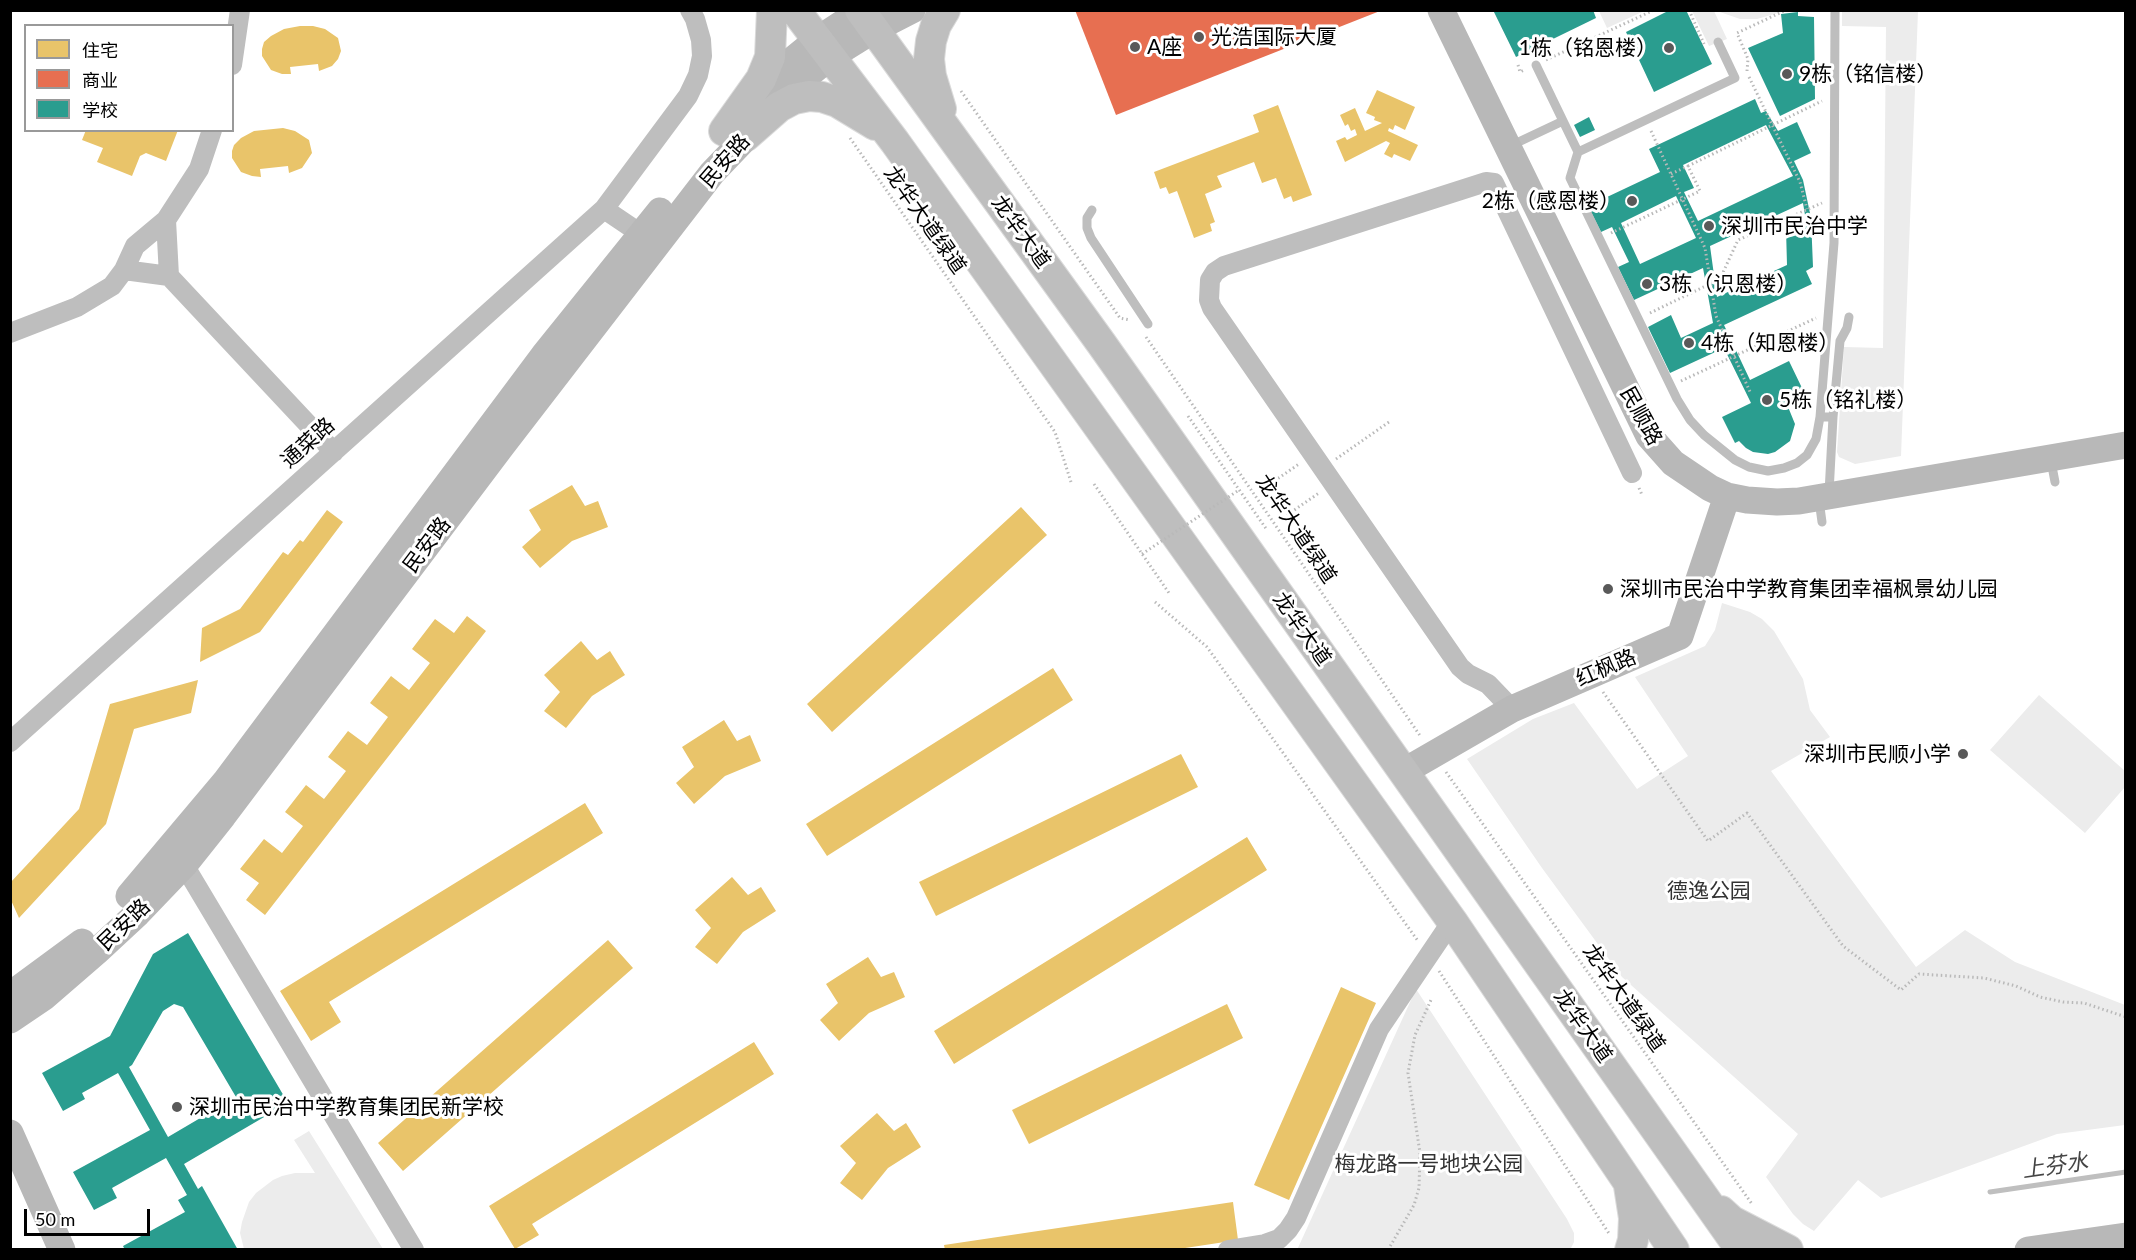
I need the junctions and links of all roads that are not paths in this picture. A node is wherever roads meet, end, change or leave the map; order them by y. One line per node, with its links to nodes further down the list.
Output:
1 (240, 10): 12 (street)
2 (690, 10): 21 (street, 通菜路)
3 (772, 10): 16 (main road)
4 (795, 10): 11 (main road)
5 (912, 10): 9 (main road, 民安路)
6 (945, 10): 17 (main road)
7 (1441, 10): 19 (main road, 民顺路)
8 (1835, 10): 30 (lane)
9 (865, 15): 11 (main road, 民安路); 17 (main road, 龙华大道)
10 (1718, 42): 20 (lane)
11 (824, 48): 16 (main road, 民安路); 18 (main road)
12 (234, 51)
13 (1536, 65): 14 (lane)
14 (1563, 121): 19 (lane); 20 (lane)
15 (211, 132): 23 (street)
16 (735, 134): 18 (main road); 24 (main road, 民安路); 40 (main road, 民安路)
17 (950, 134): 39 (main road, 龙华大道)
18 (895, 142): 41 (main road)
19 (1508, 147): 35 (main road, 民顺路)
20 (1578, 152): 30 (lane)
21 (604, 208): 24 (street); 33 (street, 通菜路)
22 (1092, 210): 28 (lane)
23 (166, 220): 25 (street); 26 (street)
24 (641, 234): 42 (main road, 民安路)
25 (124, 270): 26 (street); 29 (street)
26 (170, 276): 33 (street)
27 (1849, 317): 31 (lane)
28 (1146, 328)
29 (10, 333)
30 (1820, 417): 31 (lane)
31 (1833, 417): 36 (lane)
32 (2126, 445): 36 (main road, 民顺路)
33 (334, 452): 38 (street, 通菜路)
34 (1632, 473): 37 (street)
35 (1727, 496): 36 (main road, 民顺路); 37 (main road, 红枫路)
36 (1823, 505)
37 (1512, 709): 39 (main road, 红枫路)
38 (10, 742)
39 (1403, 772): 46 (main road, 龙华大道)
40 (184, 864): 43 (main road, 民安路); 50 (street)
41 (1452, 921): 45 (main road); 51 (street)
42 (10, 995)
43 (10, 1020)
44 (10, 1133): 49 (main road)
45 (1629, 1183): 48 (main road); 52 (main road)
46 (1703, 1196): 53 (main road, 龙华大道); 54 (main road)
47 (2126, 1236): 55 (main road)
48 (1621, 1243)
49 (62, 1250)
50 (414, 1250)
51 (1228, 1250)
52 (1674, 1250)
53 (1740, 1250)
54 (1788, 1250)
55 (2028, 1250)

